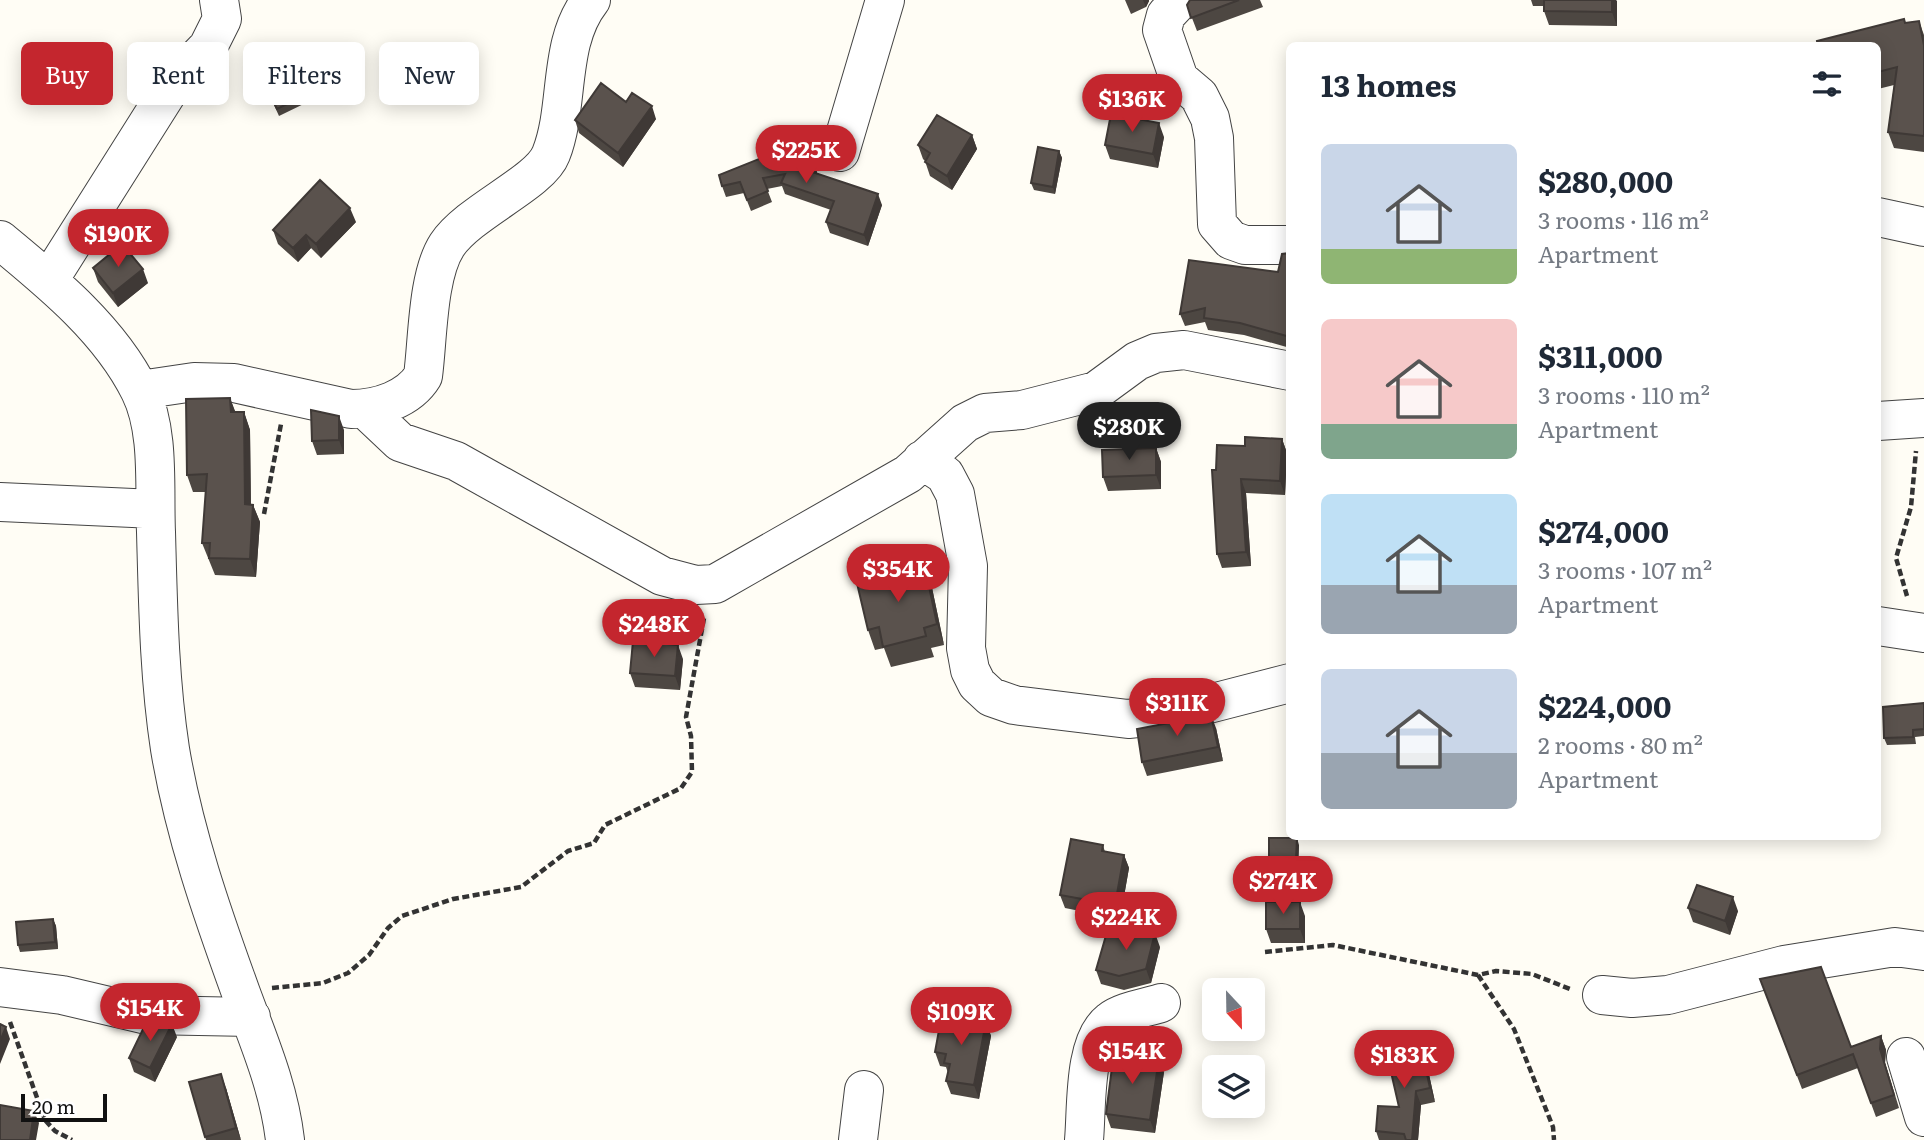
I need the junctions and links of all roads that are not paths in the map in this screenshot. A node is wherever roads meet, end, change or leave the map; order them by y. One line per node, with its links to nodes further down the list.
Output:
1 (219, 0): 10 (street)
2 (590, 0): 13 (street)
3 (885, 0): 5 (street)
4 (1180, 0): 9 (street)
5 (840, 152)
6 (1881, 218): 7 (street)
7 (1924, 226)
8 (0, 240): 10 (street)
9 (1286, 245)
10 (49, 280): 12 (street)
11 (1286, 370): 16 (street)
12 (140, 390): 13 (street); 18 (street)
13 (365, 409): 16 (street)
14 (1921, 418): 15 (street)
15 (1881, 421)
16 (922, 460): 19 (street)
17 (0, 502): 18 (street)
18 (155, 509): 24 (street)
19 (1286, 684)
20 (1924, 951): 22 (street)
21 (1, 987): 24 (street)
22 (1602, 995)
23 (1161, 1003): 30 (street)
24 (247, 1007): 28 (street)
25 (1906, 1056): 27 (street)
26 (864, 1090): 29 (street)
27 (1924, 1117)
28 (285, 1140)
29 (858, 1140)
30 (1084, 1140)

